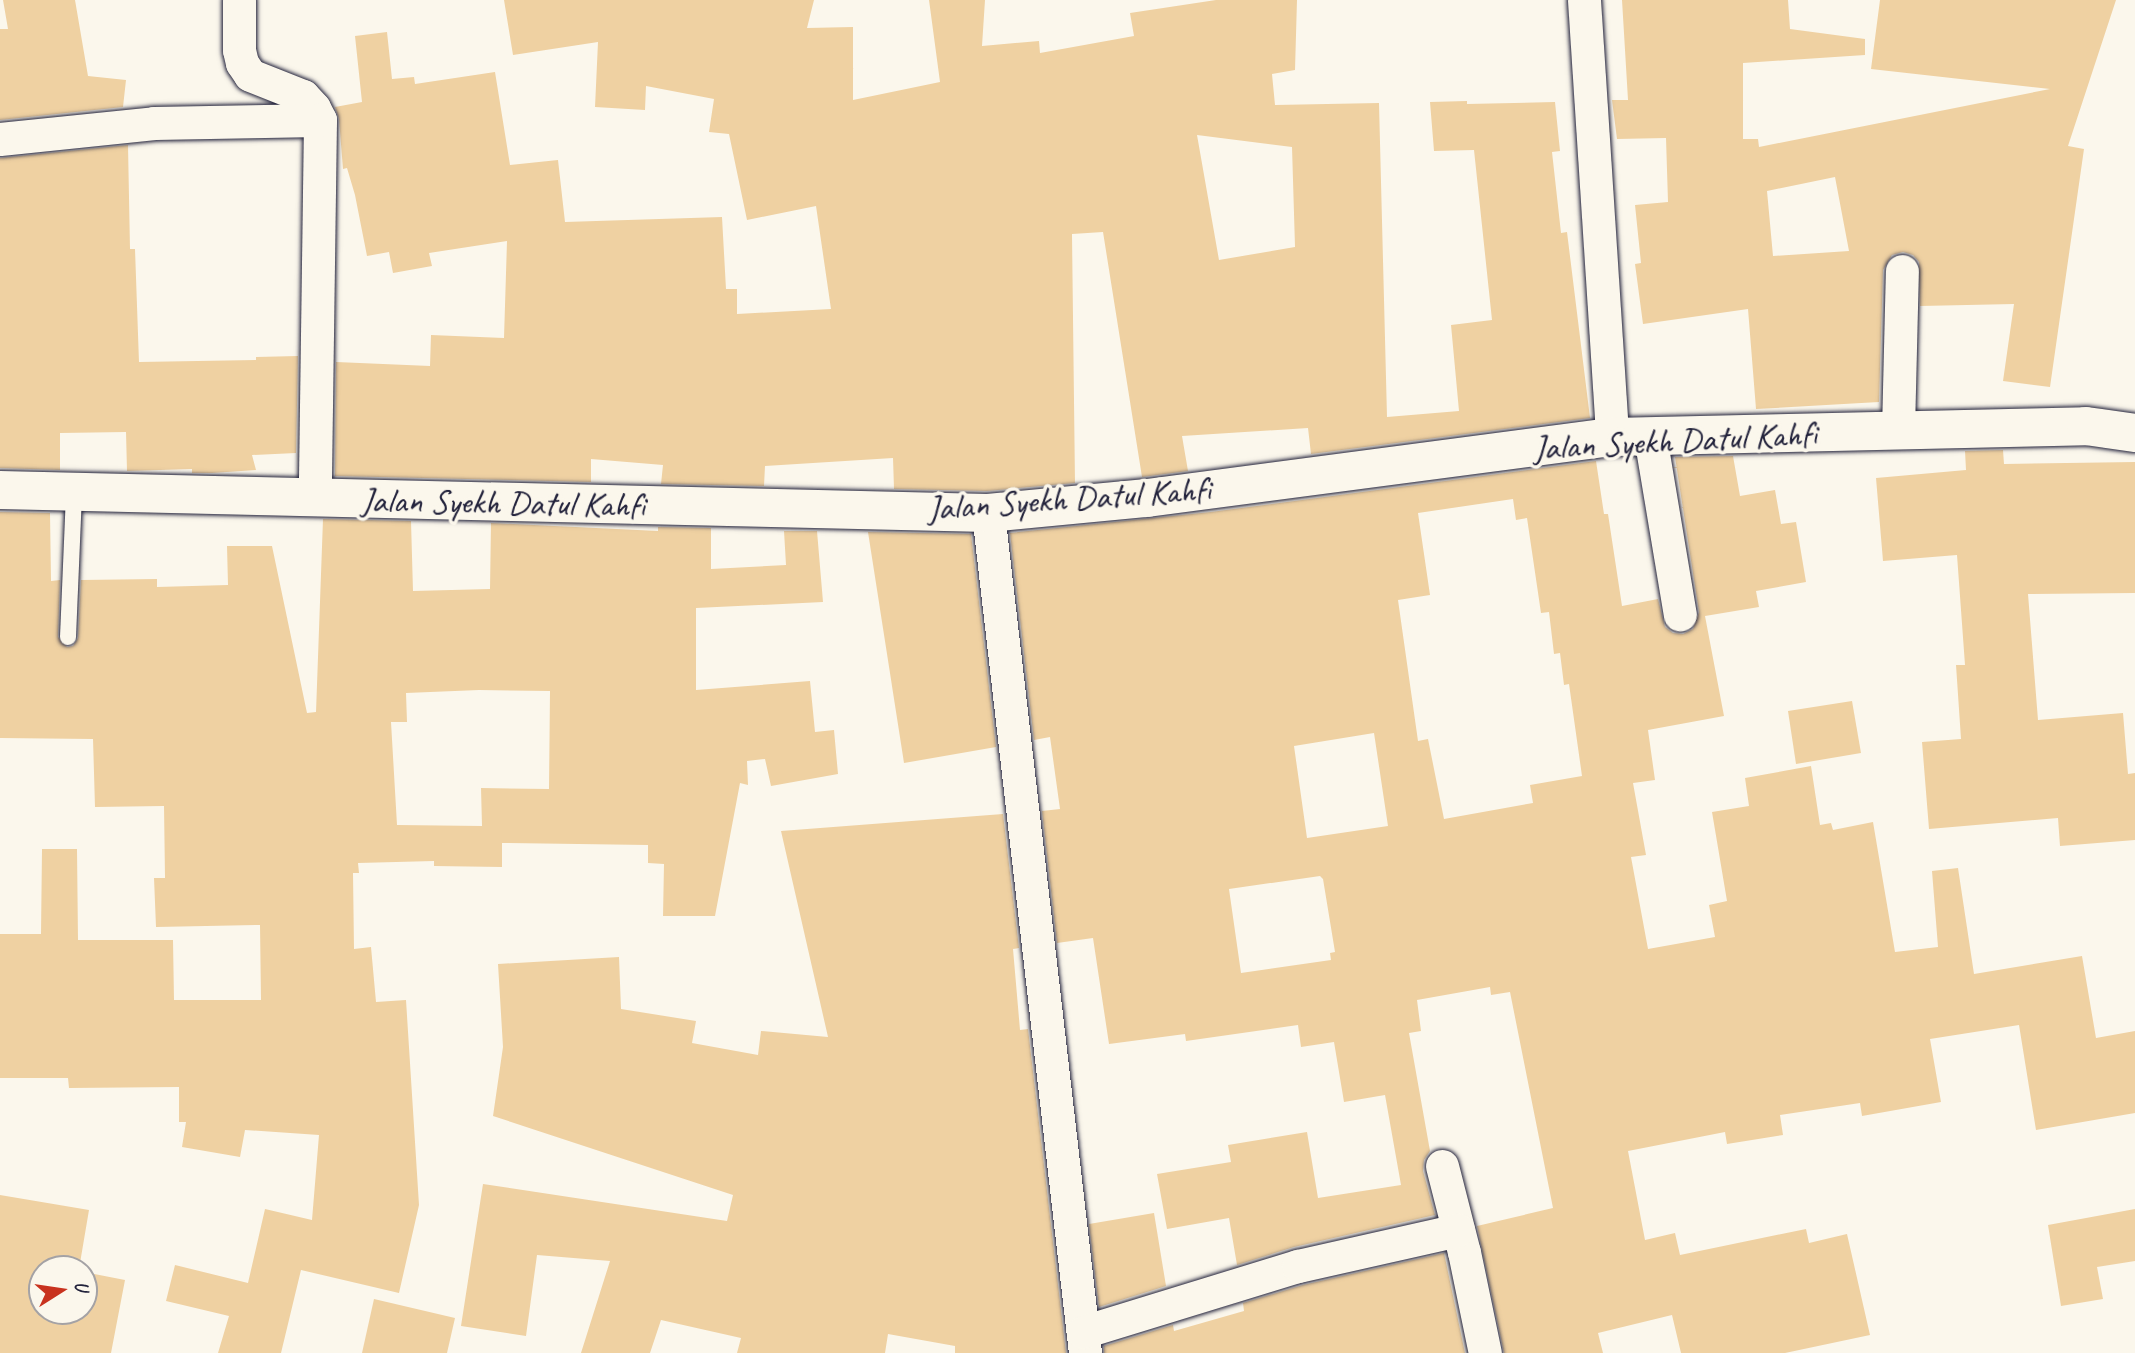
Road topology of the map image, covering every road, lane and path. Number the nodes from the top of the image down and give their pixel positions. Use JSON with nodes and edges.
{"nodes":[{"id":1,"x":239,"y":0,"type":"edge"},
{"id":2,"x":1584,"y":0,"type":"edge"},
{"id":3,"x":320,"y":120,"type":"junction"},
{"id":4,"x":0,"y":139,"type":"edge"},
{"id":5,"x":1902,"y":271,"type":"dead end"},
{"id":6,"x":1898,"y":430,"type":"junction"},
{"id":7,"x":2135,"y":433,"type":"edge"},
{"id":8,"x":1650,"y":436,"type":"junction"},
{"id":9,"x":1612,"y":437,"type":"junction"},
{"id":10,"x":0,"y":490,"type":"edge"},
{"id":11,"x":74,"y":492,"type":"junction"},
{"id":12,"x":315,"y":499,"type":"junction"},
{"id":13,"x":988,"y":513,"type":"junction"},
{"id":14,"x":1680,"y":615,"type":"dead end"},
{"id":15,"x":68,"y":637,"type":"dead end"},
{"id":16,"x":1442,"y":1166,"type":"dead end"},
{"id":17,"x":1458,"y":1230,"type":"junction"},
{"id":18,"x":1084,"y":1343,"type":"edge"},
{"id":19,"x":1485,"y":1353,"type":"edge"}],
"edges":[{"from":1,"to":3,"type":"street"},
{"from":2,"to":9,"type":"street"},
{"from":3,"to":4,"type":"street"},
{"from":3,"to":12,"type":"street"},
{"from":5,"to":6,"type":"street"},
{"from":6,"to":7,"type":"street","name":"Jalan Syekh Datul Kahfi"},
{"from":6,"to":8,"type":"street","name":"Jalan Syekh Datul Kahfi"},
{"from":8,"to":9,"type":"street","name":"Jalan Syekh Datul Kahfi"},
{"from":8,"to":14,"type":"street"},
{"from":9,"to":13,"type":"street","name":"Jalan Syekh Datul Kahfi"},
{"from":10,"to":11,"type":"street","name":"Jalan Syekh Datul Kahfi"},
{"from":11,"to":12,"type":"street","name":"Jalan Syekh Datul Kahfi"},
{"from":11,"to":15,"type":"lane"},
{"from":12,"to":13,"type":"street","name":"Jalan Syekh Datul Kahfi"},
{"from":13,"to":18,"type":"street"},
{"from":16,"to":17,"type":"street"},
{"from":17,"to":18,"type":"street"},
{"from":17,"to":19,"type":"street"}]}
